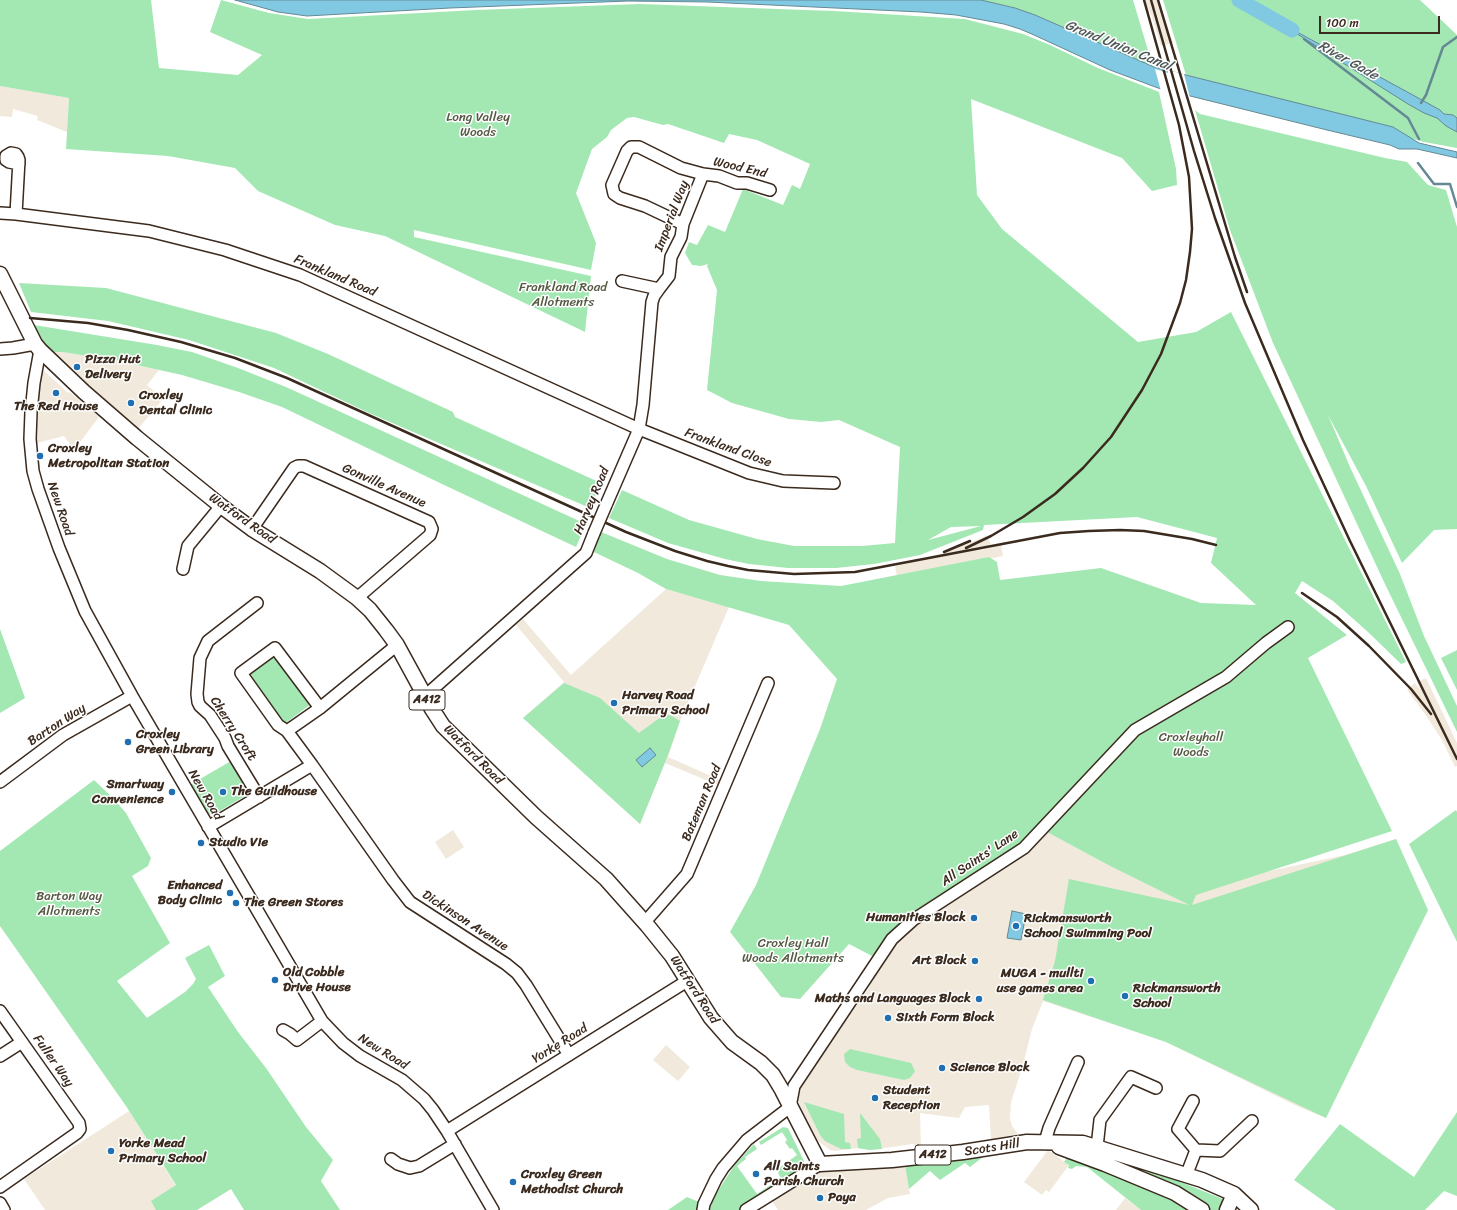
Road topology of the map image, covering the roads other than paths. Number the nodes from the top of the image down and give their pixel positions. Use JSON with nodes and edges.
{"nodes":[{"id":1,"x":19,"y":164,"type":"dead end"},
{"id":2,"x":704,"y":174,"type":"junction"},
{"id":3,"x":770,"y":190,"type":"dead end"},
{"id":4,"x":0,"y":213,"type":"edge"},
{"id":5,"x":16,"y":214,"type":"junction"},
{"id":6,"x":683,"y":224,"type":"junction"},
{"id":7,"x":0,"y":274,"type":"edge"},
{"id":8,"x":622,"y":281,"type":"dead end"},
{"id":9,"x":659,"y":289,"type":"junction"},
{"id":10,"x":38,"y":347,"type":"junction"},
{"id":11,"x":0,"y":349,"type":"edge"},
{"id":12,"x":639,"y":429,"type":"junction"},
{"id":13,"x":834,"y":483,"type":"dead end"},
{"id":14,"x":221,"y":506,"type":"junction"},
{"id":15,"x":252,"y":529,"type":"junction"},
{"id":16,"x":182,"y":569,"type":"dead end"},
{"id":17,"x":357,"y":598,"type":"junction"},
{"id":18,"x":258,"y":603,"type":"dead end"},
{"id":19,"x":1288,"y":627,"type":"dead end"},
{"id":20,"x":397,"y":645,"type":"junction"},
{"id":21,"x":768,"y":683,"type":"dead end"},
{"id":22,"x":132,"y":696,"type":"junction"},
{"id":23,"x":426,"y":696,"type":"junction"},
{"id":24,"x":320,"y":708,"type":"junction"},
{"id":25,"x":287,"y":731,"type":"junction"},
{"id":26,"x":312,"y":765,"type":"junction"},
{"id":27,"x":0,"y":782,"type":"edge"},
{"id":28,"x":259,"y":797,"type":"junction"},
{"id":29,"x":208,"y":827,"type":"junction"},
{"id":30,"x":645,"y":922,"type":"junction"},
{"id":31,"x":687,"y":981,"type":"junction"},
{"id":32,"x":0,"y":1011,"type":"edge"},
{"id":33,"x":322,"y":1021,"type":"junction"},
{"id":34,"x":283,"y":1030,"type":"dead end"},
{"id":35,"x":22,"y":1042,"type":"junction"},
{"id":36,"x":569,"y":1055,"type":"junction"},
{"id":37,"x":0,"y":1056,"type":"edge"},
{"id":38,"x":1078,"y":1062,"type":"dead end"},
{"id":39,"x":1156,"y":1088,"type":"dead end"},
{"id":40,"x":1193,"y":1101,"type":"dead end"},
{"id":41,"x":790,"y":1107,"type":"junction"},
{"id":42,"x":1252,"y":1121,"type":"dead end"},
{"id":43,"x":447,"y":1131,"type":"junction"},
{"id":44,"x":1045,"y":1142,"type":"junction"},
{"id":45,"x":455,"y":1144,"type":"junction"},
{"id":46,"x":1196,"y":1150,"type":"junction"},
{"id":47,"x":1095,"y":1153,"type":"junction"},
{"id":48,"x":391,"y":1159,"type":"dead end"},
{"id":49,"x":820,"y":1164,"type":"junction"},
{"id":50,"x":1186,"y":1176,"type":"junction"},
{"id":51,"x":0,"y":1186,"type":"edge"},
{"id":52,"x":1234,"y":1194,"type":"junction"},
{"id":53,"x":0,"y":1203,"type":"edge"},
{"id":54,"x":4,"y":1210,"type":"edge"},
{"id":55,"x":493,"y":1210,"type":"edge"},
{"id":56,"x":703,"y":1210,"type":"edge"},
{"id":57,"x":746,"y":1210,"type":"edge"},
{"id":58,"x":1202,"y":1210,"type":"edge"},
{"id":59,"x":1227,"y":1210,"type":"edge"},
{"id":60,"x":1251,"y":1210,"type":"edge"}],
"edges":[{"from":1,"to":5,"type":"street"},
{"from":2,"to":3,"type":"street","name":"Wood End"},
{"from":2,"to":6,"type":"street","name":"Imperial Way"},
{"from":2,"to":6,"type":"street","name":"Wood End"},
{"from":4,"to":5,"type":"street","name":"Frankland Road"},
{"from":5,"to":12,"type":"street","name":"Frankland Road"},
{"from":6,"to":9,"type":"street","name":"Imperial Way"},
{"from":7,"to":10,"type":"main road","name":"Watford Road","number":"A412"},
{"from":8,"to":9,"type":"street"},
{"from":9,"to":12,"type":"street","name":"Harvey Road"},
{"from":10,"to":11,"type":"street"},
{"from":10,"to":14,"type":"main road","name":"Watford Road","number":"A412"},
{"from":10,"to":22,"type":"street","name":"New Road"},
{"from":12,"to":13,"type":"street","name":"Frankland Close"},
{"from":12,"to":23,"type":"street","name":"Harvey Road","bridge":true},
{"from":14,"to":15,"type":"main road","name":"Watford Road","number":"A412"},
{"from":14,"to":16,"type":"street"},
{"from":15,"to":17,"type":"main road","name":"Watford Road","number":"A412"},
{"from":15,"to":17,"type":"street","name":"Gonville Avenue"},
{"from":17,"to":20,"type":"main road","name":"Watford Road","number":"A412"},
{"from":18,"to":28,"type":"street","name":"Cherry Croft"},
{"from":19,"to":41,"type":"street","name":"All Saints' Lane"},
{"from":20,"to":23,"type":"main road","name":"Watford Road","number":"A412"},
{"from":20,"to":24,"type":"street"},
{"from":21,"to":30,"type":"street","name":"Bateman Road"},
{"from":22,"to":27,"type":"street","name":"Barton Way"},
{"from":22,"to":29,"type":"street","name":"New Road"},
{"from":23,"to":30,"type":"main road","name":"Watford Road","number":"A412"},
{"from":24,"to":25,"type":"street"},
{"from":24,"to":25,"type":"street","name":"Dickinson Avenue"},
{"from":25,"to":26,"type":"street","name":"Dickinson Avenue"},
{"from":26,"to":28,"type":"street"},
{"from":26,"to":36,"type":"street","name":"Dickinson Avenue"},
{"from":28,"to":29,"type":"street"},
{"from":29,"to":33,"type":"street","name":"New Road"},
{"from":30,"to":31,"type":"main road","name":"Watford Road","number":"A412"},
{"from":31,"to":36,"type":"street","name":"Yorke Road"},
{"from":31,"to":41,"type":"main road","name":"Watford Road","number":"A412"},
{"from":32,"to":35,"type":"street","name":"Fuller Way"},
{"from":33,"to":34,"type":"street"},
{"from":33,"to":43,"type":"street","name":"New Road"},
{"from":35,"to":37,"type":"street"},
{"from":35,"to":51,"type":"street","name":"Fuller Way"},
{"from":36,"to":43,"type":"street","name":"Yorke Road"},
{"from":38,"to":44,"type":"street"},
{"from":39,"to":47,"type":"street"},
{"from":40,"to":46,"type":"street"},
{"from":41,"to":49,"type":"main road","name":"Watford Road","number":"A412"},
{"from":41,"to":56,"type":"street"},
{"from":42,"to":46,"type":"street"},
{"from":43,"to":45,"type":"street","name":"New Road"},
{"from":44,"to":47,"type":"main road","name":"Scots Hill","number":"A412"},
{"from":44,"to":49,"type":"main road","name":"Scots Hill","number":"A412"},
{"from":45,"to":48,"type":"street"},
{"from":45,"to":55,"type":"street","name":"New Road"},
{"from":46,"to":50,"type":"street"},
{"from":47,"to":50,"type":"main road","name":"Scots Hill","number":"A412"},
{"from":47,"to":58,"type":"main road","name":"Scots Hill","number":"A412"},
{"from":49,"to":57,"type":"street"},
{"from":50,"to":52,"type":"main road","name":"Scots Hill","number":"A412"},
{"from":52,"to":59,"type":"main road"},
{"from":52,"to":60,"type":"main road","name":"Scots Hill","number":"A412"},
{"from":53,"to":54,"type":"street"}]}
